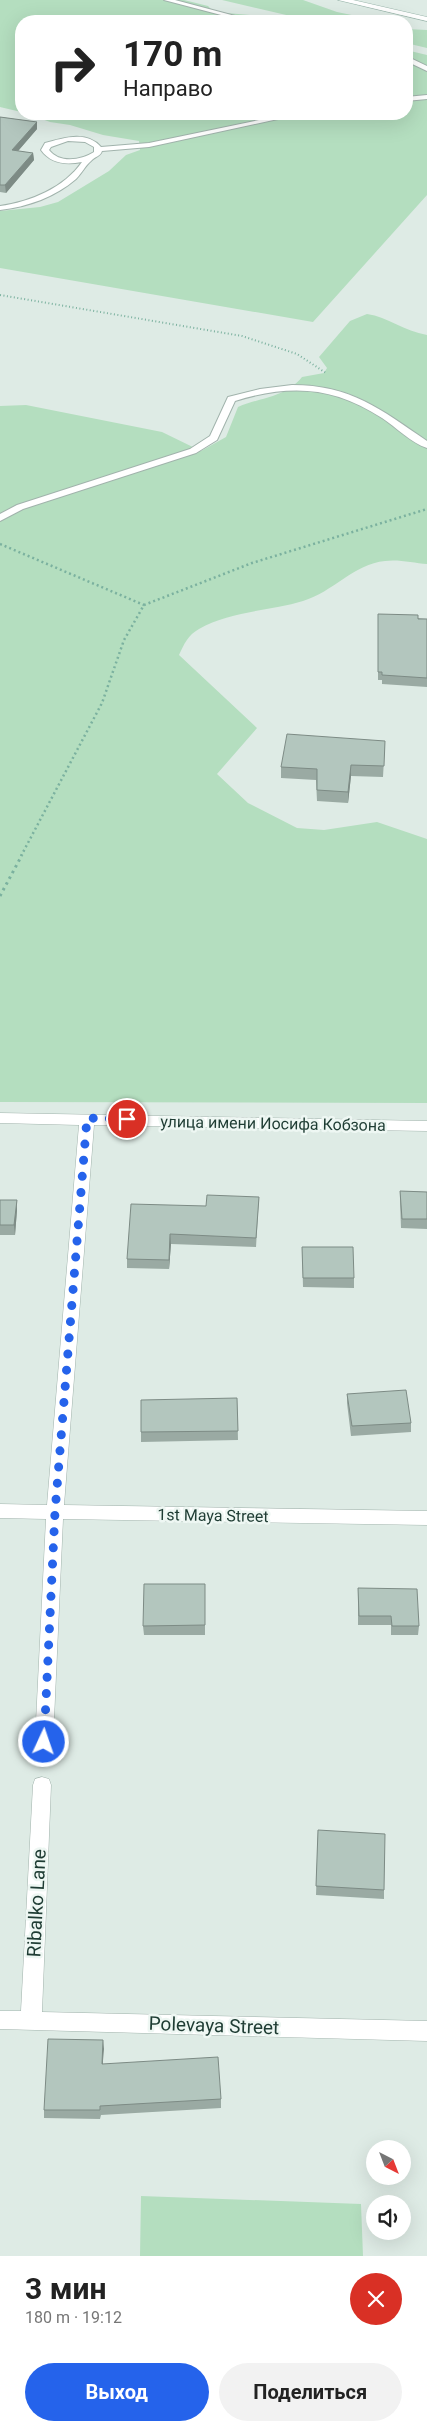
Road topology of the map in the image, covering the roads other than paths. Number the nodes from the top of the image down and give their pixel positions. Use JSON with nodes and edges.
{"nodes":[{"id":1,"x":167,"y":0,"type":"edge"},
{"id":2,"x":342,"y":0,"type":"edge"},
{"id":3,"x":227,"y":15,"type":"edge"},
{"id":4,"x":409,"y":15,"type":"edge"},
{"id":5,"x":413,"y":16,"type":"edge"},
{"id":6,"x":427,"y":19,"type":"edge"},
{"id":7,"x":413,"y":62,"type":"edge"},
{"id":8,"x":427,"y":69,"type":"edge"},
{"id":9,"x":427,"y":97,"type":"edge"},
{"id":10,"x":413,"y":98,"type":"edge"},
{"id":11,"x":268,"y":120,"type":"edge"},
{"id":12,"x":99,"y":149,"type":"junction"},
{"id":13,"x":88,"y":159,"type":"junction"},
{"id":14,"x":0,"y":208,"type":"edge"},
{"id":15,"x":427,"y":445,"type":"edge"},
{"id":16,"x":0,"y":518,"type":"edge"},
{"id":17,"x":0,"y":1118,"type":"edge"},
{"id":18,"x":87,"y":1118,"type":"junction"},
{"id":19,"x":427,"y":1126,"type":"edge"},
{"id":20,"x":0,"y":1511,"type":"edge"},
{"id":21,"x":55,"y":1512,"type":"junction"},
{"id":22,"x":427,"y":1518,"type":"edge"},
{"id":23,"x":44,"y":1742,"type":"dead end"},
{"id":24,"x":42,"y":1785,"type":"dead end"},
{"id":25,"x":0,"y":2020,"type":"edge"},
{"id":26,"x":31,"y":2020,"type":"junction"},
{"id":27,"x":427,"y":2031,"type":"edge"}],
"edges":[{"from":1,"to":3,"type":"lane"},
{"from":2,"to":4,"type":"street"},
{"from":5,"to":6,"type":"street"},
{"from":7,"to":8,"type":"lane"},
{"from":9,"to":10,"type":"lane"},
{"from":11,"to":12,"type":"lane"},
{"from":12,"to":13,"type":"lane"},
{"from":12,"to":13,"type":"lane"},
{"from":13,"to":14,"type":"lane"},
{"from":15,"to":16,"type":"lane"},
{"from":17,"to":18,"type":"street","name":"улица имени Иосифа Кобзона"},
{"from":18,"to":19,"type":"street","name":"улица имени Иосифа Кобзона"},
{"from":18,"to":21,"type":"street"},
{"from":20,"to":21,"type":"street","name":"1st Maya Street"},
{"from":21,"to":22,"type":"street","name":"1st Maya Street"},
{"from":21,"to":23,"type":"street"},
{"from":24,"to":26,"type":"street","name":"Ribalko Lane"},
{"from":25,"to":26,"type":"street","name":"Polevaya Street"},
{"from":26,"to":27,"type":"street","name":"Polevaya Street"}]}
